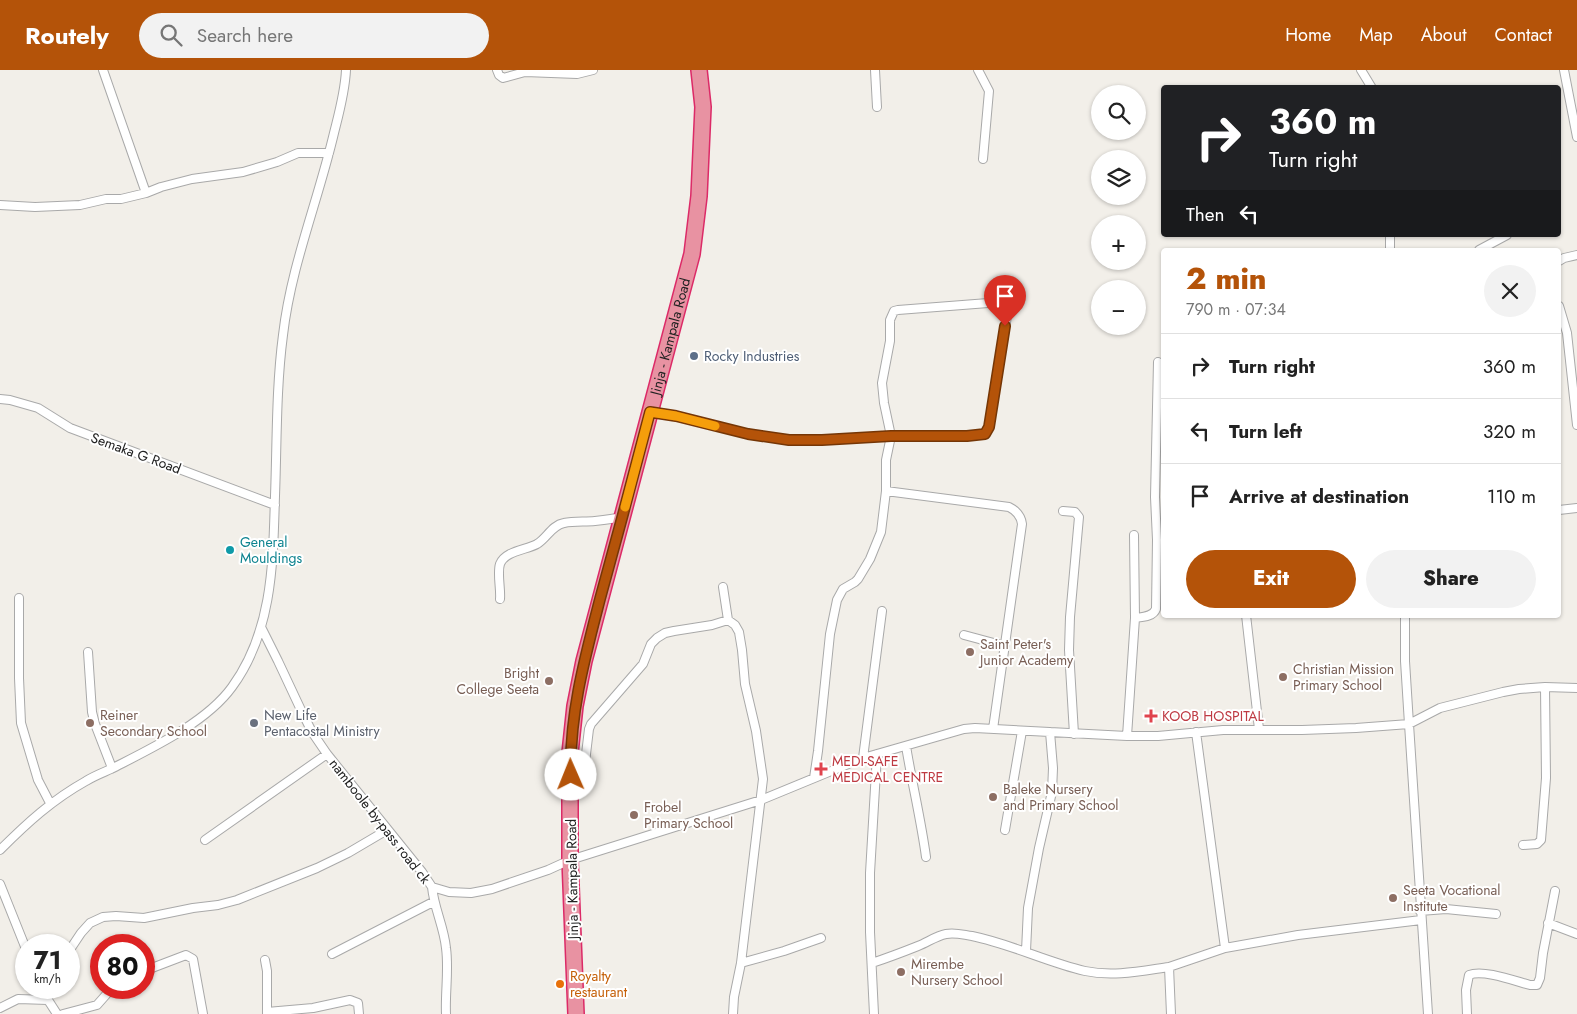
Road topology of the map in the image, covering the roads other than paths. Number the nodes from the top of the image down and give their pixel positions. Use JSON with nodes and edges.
{"nodes":[{"id":1,"x":103,"y":70,"type":"edge"},
{"id":2,"x":346,"y":70,"type":"edge"},
{"id":3,"x":497,"y":70,"type":"edge"},
{"id":4,"x":593,"y":70,"type":"edge"},
{"id":5,"x":699,"y":70,"type":"edge"},
{"id":6,"x":875,"y":70,"type":"edge"},
{"id":7,"x":978,"y":70,"type":"edge"},
{"id":8,"x":1361,"y":70,"type":"edge"},
{"id":9,"x":1564,"y":70,"type":"edge"},
{"id":10,"x":1370,"y":85,"type":"edge"},
{"id":11,"x":877,"y":107,"type":"dead end"},
{"id":12,"x":1577,"y":138,"type":"edge"},
{"id":13,"x":329,"y":153,"type":"junction"},
{"id":14,"x":984,"y":159,"type":"dead end"},
{"id":15,"x":146,"y":193,"type":"junction"},
{"id":16,"x":0,"y":205,"type":"edge"},
{"id":17,"x":1503,"y":237,"type":"edge"},
{"id":18,"x":1483,"y":248,"type":"edge"},
{"id":19,"x":1577,"y":255,"type":"edge"},
{"id":20,"x":1561,"y":260,"type":"edge"},
{"id":21,"x":1561,"y":313,"type":"edge"},
{"id":22,"x":1158,"y":362,"type":"dead end"},
{"id":23,"x":0,"y":399,"type":"edge"},
{"id":24,"x":650,"y":412,"type":"junction"},
{"id":25,"x":1577,"y":425,"type":"edge"},
{"id":26,"x":891,"y":436,"type":"junction"},
{"id":27,"x":886,"y":491,"type":"junction"},
{"id":28,"x":275,"y":505,"type":"junction"},
{"id":29,"x":1577,"y":508,"type":"edge"},
{"id":30,"x":1561,"y":510,"type":"edge"},
{"id":31,"x":1063,"y":511,"type":"dead end"},
{"id":32,"x":622,"y":517,"type":"junction"},
{"id":33,"x":1134,"y":535,"type":"dead end"},
{"id":34,"x":723,"y":587,"type":"dead end"},
{"id":35,"x":19,"y":598,"type":"dead end"},
{"id":36,"x":500,"y":599,"type":"dead end"},
{"id":37,"x":882,"y":611,"type":"dead end"},
{"id":38,"x":1135,"y":618,"type":"junction"},
{"id":39,"x":1246,"y":618,"type":"edge"},
{"id":40,"x":1405,"y":618,"type":"edge"},
{"id":41,"x":728,"y":620,"type":"junction"},
{"id":42,"x":261,"y":627,"type":"junction"},
{"id":43,"x":964,"y":635,"type":"dead end"},
{"id":44,"x":1005,"y":646,"type":"junction"},
{"id":45,"x":88,"y":652,"type":"dead end"},
{"id":46,"x":1545,"y":687,"type":"junction"},
{"id":47,"x":1577,"y":688,"type":"edge"},
{"id":48,"x":1408,"y":724,"type":"junction"},
{"id":49,"x":993,"y":729,"type":"junction"},
{"id":50,"x":1259,"y":729,"type":"junction"},
{"id":51,"x":1022,"y":731,"type":"junction"},
{"id":52,"x":1050,"y":732,"type":"junction"},
{"id":53,"x":1196,"y":732,"type":"junction"},
{"id":54,"x":1074,"y":734,"type":"junction"},
{"id":55,"x":1126,"y":736,"type":"junction"},
{"id":56,"x":906,"y":746,"type":"junction"},
{"id":57,"x":327,"y":754,"type":"junction"},
{"id":58,"x":877,"y":754,"type":"junction"},
{"id":59,"x":863,"y":758,"type":"junction"},
{"id":60,"x":112,"y":768,"type":"junction"},
{"id":61,"x":571,"y":775,"type":"junction"},
{"id":62,"x":814,"y":778,"type":"junction"},
{"id":63,"x":761,"y":800,"type":"junction"},
{"id":64,"x":50,"y":803,"type":"junction"},
{"id":65,"x":387,"y":830,"type":"junction"},
{"id":66,"x":1005,"y":830,"type":"dead end"},
{"id":67,"x":205,"y":840,"type":"dead end"},
{"id":68,"x":1524,"y":845,"type":"dead end"},
{"id":69,"x":0,"y":850,"type":"edge"},
{"id":70,"x":926,"y":858,"type":"dead end"},
{"id":71,"x":570,"y":860,"type":"junction"},
{"id":72,"x":0,"y":884,"type":"edge"},
{"id":73,"x":432,"y":887,"type":"junction"},
{"id":74,"x":1555,"y":890,"type":"dead end"},
{"id":75,"x":433,"y":902,"type":"junction"},
{"id":76,"x":1420,"y":910,"type":"junction"},
{"id":77,"x":1496,"y":914,"type":"dead end"},
{"id":78,"x":1421,"y":920,"type":"junction"},
{"id":79,"x":1548,"y":923,"type":"junction"},
{"id":80,"x":20,"y":934,"type":"edge"},
{"id":81,"x":80,"y":934,"type":"edge"},
{"id":82,"x":1577,"y":934,"type":"edge"},
{"id":83,"x":821,"y":938,"type":"dead end"},
{"id":84,"x":1225,"y":948,"type":"junction"},
{"id":85,"x":1026,"y":951,"type":"junction"},
{"id":86,"x":332,"y":954,"type":"dead end"},
{"id":87,"x":265,"y":960,"type":"dead end"},
{"id":88,"x":742,"y":963,"type":"junction"},
{"id":89,"x":872,"y":963,"type":"junction"},
{"id":90,"x":155,"y":967,"type":"edge"},
{"id":91,"x":1169,"y":968,"type":"junction"},
{"id":92,"x":102,"y":999,"type":"edge"},
{"id":93,"x":48,"y":1000,"type":"joint"},
{"id":94,"x":0,"y":1008,"type":"edge"},
{"id":95,"x":267,"y":1013,"type":"edge"},
{"id":96,"x":57,"y":1014,"type":"edge"},
{"id":97,"x":63,"y":1014,"type":"edge"},
{"id":98,"x":203,"y":1014,"type":"edge"},
{"id":99,"x":359,"y":1014,"type":"edge"},
{"id":100,"x":446,"y":1014,"type":"edge"},
{"id":101,"x":576,"y":1014,"type":"edge"},
{"id":102,"x":733,"y":1014,"type":"edge"},
{"id":103,"x":874,"y":1014,"type":"edge"},
{"id":104,"x":1172,"y":1014,"type":"edge"},
{"id":105,"x":1428,"y":1014,"type":"edge"},
{"id":106,"x":1467,"y":1014,"type":"edge"}],
"edges":[{"from":1,"to":15,"type":"street"},
{"from":2,"to":13,"type":"street"},
{"from":3,"to":4,"type":"street"},
{"from":5,"to":24,"type":"highway","name":"Jinja - Kampala Road"},
{"from":6,"to":11,"type":"street"},
{"from":7,"to":14,"type":"street"},
{"from":8,"to":10,"type":"street"},
{"from":9,"to":12,"type":"street"},
{"from":13,"to":15,"type":"street"},
{"from":13,"to":28,"type":"street"},
{"from":15,"to":16,"type":"street"},
{"from":17,"to":18,"type":"street"},
{"from":19,"to":20,"type":"street"},
{"from":21,"to":25,"type":"street"},
{"from":22,"to":38,"type":"street"},
{"from":23,"to":28,"type":"street","name":"Semaka G Road"},
{"from":24,"to":26,"type":"street"},
{"from":24,"to":32,"type":"highway","name":"Jinja - Kampala Road"},
{"from":26,"to":26,"type":"street"},
{"from":26,"to":27,"type":"street"},
{"from":27,"to":44,"type":"street"},
{"from":27,"to":62,"type":"street"},
{"from":28,"to":42,"type":"street"},
{"from":29,"to":30,"type":"street"},
{"from":31,"to":54,"type":"street"},
{"from":32,"to":36,"type":"street"},
{"from":32,"to":61,"type":"highway","name":"Jinja - Kampala Road"},
{"from":33,"to":38,"type":"street"},
{"from":34,"to":41,"type":"street"},
{"from":35,"to":64,"type":"street"},
{"from":37,"to":59,"type":"street"},
{"from":38,"to":55,"type":"street"},
{"from":39,"to":50,"type":"street"},
{"from":40,"to":48,"type":"street"},
{"from":41,"to":61,"type":"street"},
{"from":41,"to":63,"type":"street"},
{"from":42,"to":57,"type":"street","name":"namboole by-pass road ck"},
{"from":42,"to":60,"type":"street"},
{"from":43,"to":44,"type":"street"},
{"from":44,"to":49,"type":"street"},
{"from":45,"to":60,"type":"street"},
{"from":46,"to":47,"type":"street"},
{"from":46,"to":48,"type":"street"},
{"from":46,"to":68,"type":"street"},
{"from":48,"to":50,"type":"street","name":"namboole by-pass road ck"},
{"from":48,"to":76,"type":"street"},
{"from":49,"to":51,"type":"street","name":"namboole by-pass road ck"},
{"from":49,"to":56,"type":"street","name":"namboole by-pass road ck"},
{"from":50,"to":53,"type":"street","name":"namboole by-pass road ck"},
{"from":51,"to":52,"type":"street","name":"namboole by-pass road ck"},
{"from":51,"to":66,"type":"street"},
{"from":52,"to":54,"type":"street","name":"namboole by-pass road ck"},
{"from":52,"to":85,"type":"street"},
{"from":53,"to":55,"type":"street","name":"namboole by-pass road ck"},
{"from":53,"to":84,"type":"street"},
{"from":54,"to":55,"type":"street","name":"namboole by-pass road ck"},
{"from":56,"to":58,"type":"street","name":"namboole by-pass road ck"},
{"from":56,"to":70,"type":"street"},
{"from":57,"to":65,"type":"street","name":"namboole by-pass road ck"},
{"from":57,"to":67,"type":"street"},
{"from":58,"to":59,"type":"street","name":"namboole by-pass road ck"},
{"from":58,"to":89,"type":"street"},
{"from":59,"to":62,"type":"street","name":"namboole by-pass road ck"},
{"from":60,"to":64,"type":"street"},
{"from":61,"to":71,"type":"highway","name":"Jinja - Kampala Road"},
{"from":62,"to":63,"type":"street","name":"namboole by-pass road ck"},
{"from":63,"to":71,"type":"street","name":"namboole by-pass road ck"},
{"from":63,"to":88,"type":"street"},
{"from":64,"to":69,"type":"street"},
{"from":65,"to":73,"type":"street","name":"namboole by-pass road ck"},
{"from":65,"to":81,"type":"street"},
{"from":71,"to":73,"type":"street","name":"namboole by-pass road ck"},
{"from":71,"to":101,"type":"highway","name":"Jinja - Kampala Road"},
{"from":72,"to":80,"type":"street"},
{"from":73,"to":75,"type":"street"},
{"from":74,"to":79,"type":"street"},
{"from":75,"to":86,"type":"street"},
{"from":75,"to":100,"type":"street"},
{"from":76,"to":77,"type":"street"},
{"from":76,"to":78,"type":"street"},
{"from":78,"to":84,"type":"street"},
{"from":78,"to":105,"type":"street"},
{"from":79,"to":82,"type":"street"},
{"from":79,"to":106,"type":"street"},
{"from":83,"to":88,"type":"street"},
{"from":84,"to":91,"type":"street"},
{"from":85,"to":89,"type":"street"},
{"from":85,"to":91,"type":"street"},
{"from":87,"to":95,"type":"street"},
{"from":88,"to":102,"type":"street"},
{"from":89,"to":103,"type":"street"},
{"from":90,"to":98,"type":"street"},
{"from":91,"to":104,"type":"street"},
{"from":92,"to":97,"type":"street"},
{"from":93,"to":94,"type":"street"},
{"from":93,"to":96,"type":"street"},
{"from":95,"to":99,"type":"street"}]}
